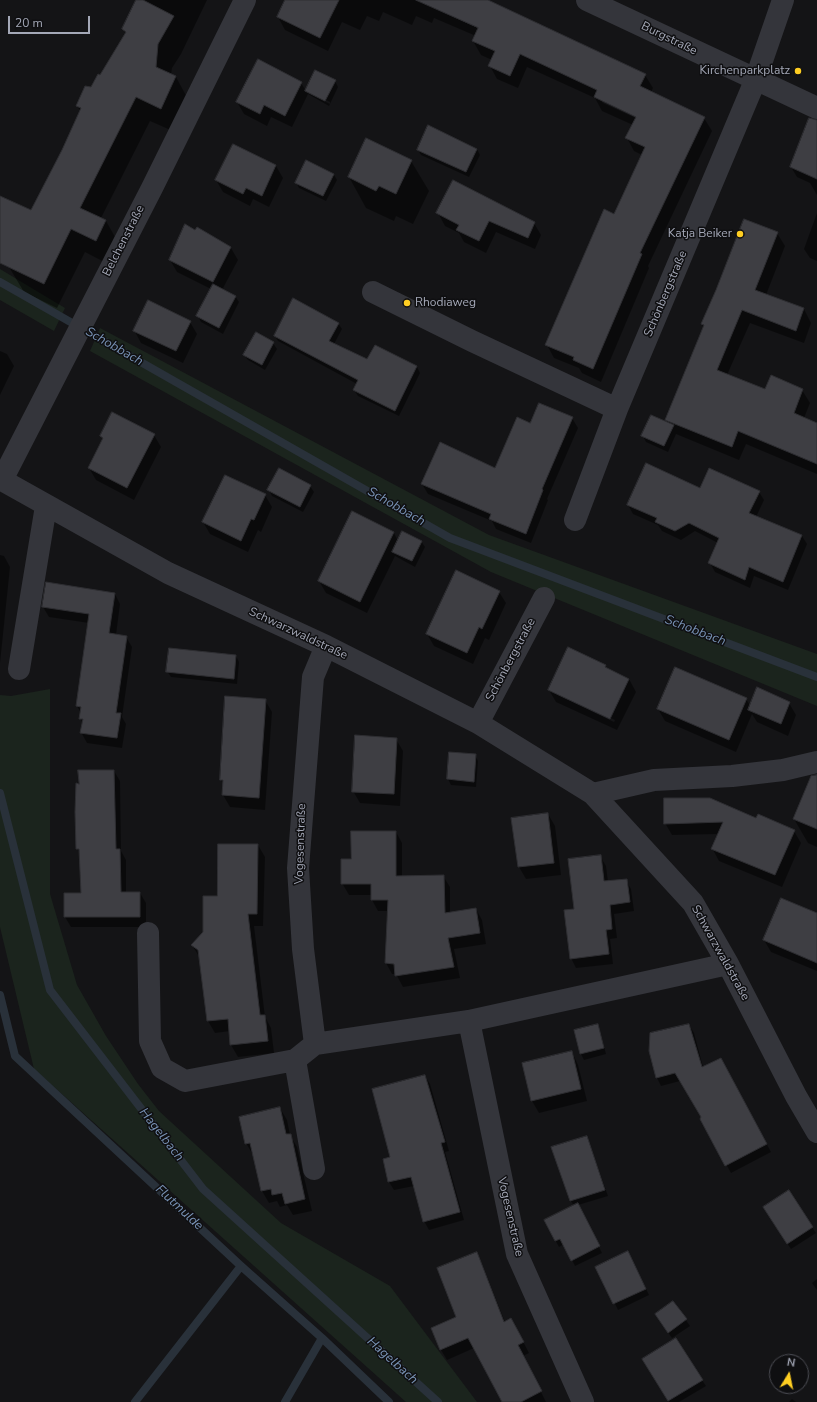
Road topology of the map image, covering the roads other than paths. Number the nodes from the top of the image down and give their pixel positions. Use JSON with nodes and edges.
{"nodes":[{"id":1,"x":245,"y":0,"type":"edge"},
{"id":2,"x":586,"y":0,"type":"edge"},
{"id":3,"x":783,"y":0,"type":"edge"},
{"id":4,"x":755,"y":81,"type":"junction"},
{"id":5,"x":817,"y":108,"type":"edge"},
{"id":6,"x":373,"y":292,"type":"dead end"},
{"id":7,"x":618,"y":409,"type":"junction"},
{"id":8,"x":1,"y":480,"type":"edge"},
{"id":9,"x":46,"y":506,"type":"junction"},
{"id":10,"x":575,"y":520,"type":"dead end"},
{"id":11,"x":544,"y":598,"type":"dead end"},
{"id":12,"x":326,"y":646,"type":"junction"},
{"id":13,"x":19,"y":669,"type":"dead end"},
{"id":14,"x":478,"y":722,"type":"junction"},
{"id":15,"x":817,"y":762,"type":"edge"},
{"id":16,"x":593,"y":794,"type":"junction"},
{"id":17,"x":148,"y":933,"type":"dead end"},
{"id":18,"x":728,"y":964,"type":"junction"},
{"id":19,"x":469,"y":1021,"type":"junction"},
{"id":20,"x":315,"y":1044,"type":"junction"},
{"id":21,"x":295,"y":1060,"type":"junction"},
{"id":22,"x":817,"y":1132,"type":"edge"},
{"id":23,"x":314,"y":1169,"type":"dead end"},
{"id":24,"x":583,"y":1402,"type":"edge"}],
"edges":[{"from":1,"to":8,"type":"street","name":"Belchenstraße"},
{"from":2,"to":4,"type":"street","name":"Burgstraße"},
{"from":3,"to":4,"type":"street","name":"Schönbergstraße"},
{"from":4,"to":5,"type":"street","name":"Burgstraße"},
{"from":4,"to":7,"type":"street","name":"Schönbergstraße"},
{"from":6,"to":7,"type":"street"},
{"from":7,"to":10,"type":"street","name":"Schönbergstraße"},
{"from":8,"to":9,"type":"street","name":"Schwarzwaldstraße"},
{"from":9,"to":12,"type":"street","name":"Schwarzwaldstraße"},
{"from":9,"to":13,"type":"street"},
{"from":11,"to":14,"type":"street","name":"Schönbergstraße"},
{"from":12,"to":14,"type":"street","name":"Schwarzwaldstraße"},
{"from":12,"to":20,"type":"street","name":"Vogesenstraße"},
{"from":14,"to":16,"type":"street","name":"Schwarzwaldstraße"},
{"from":15,"to":16,"type":"street"},
{"from":16,"to":18,"type":"street","name":"Schwarzwaldstraße"},
{"from":17,"to":21,"type":"street"},
{"from":18,"to":19,"type":"street"},
{"from":18,"to":22,"type":"street","name":"Schwarzwaldstraße"},
{"from":19,"to":20,"type":"street"},
{"from":19,"to":24,"type":"street","name":"Vogesenstraße"},
{"from":20,"to":21,"type":"street"},
{"from":21,"to":23,"type":"street"}]}
